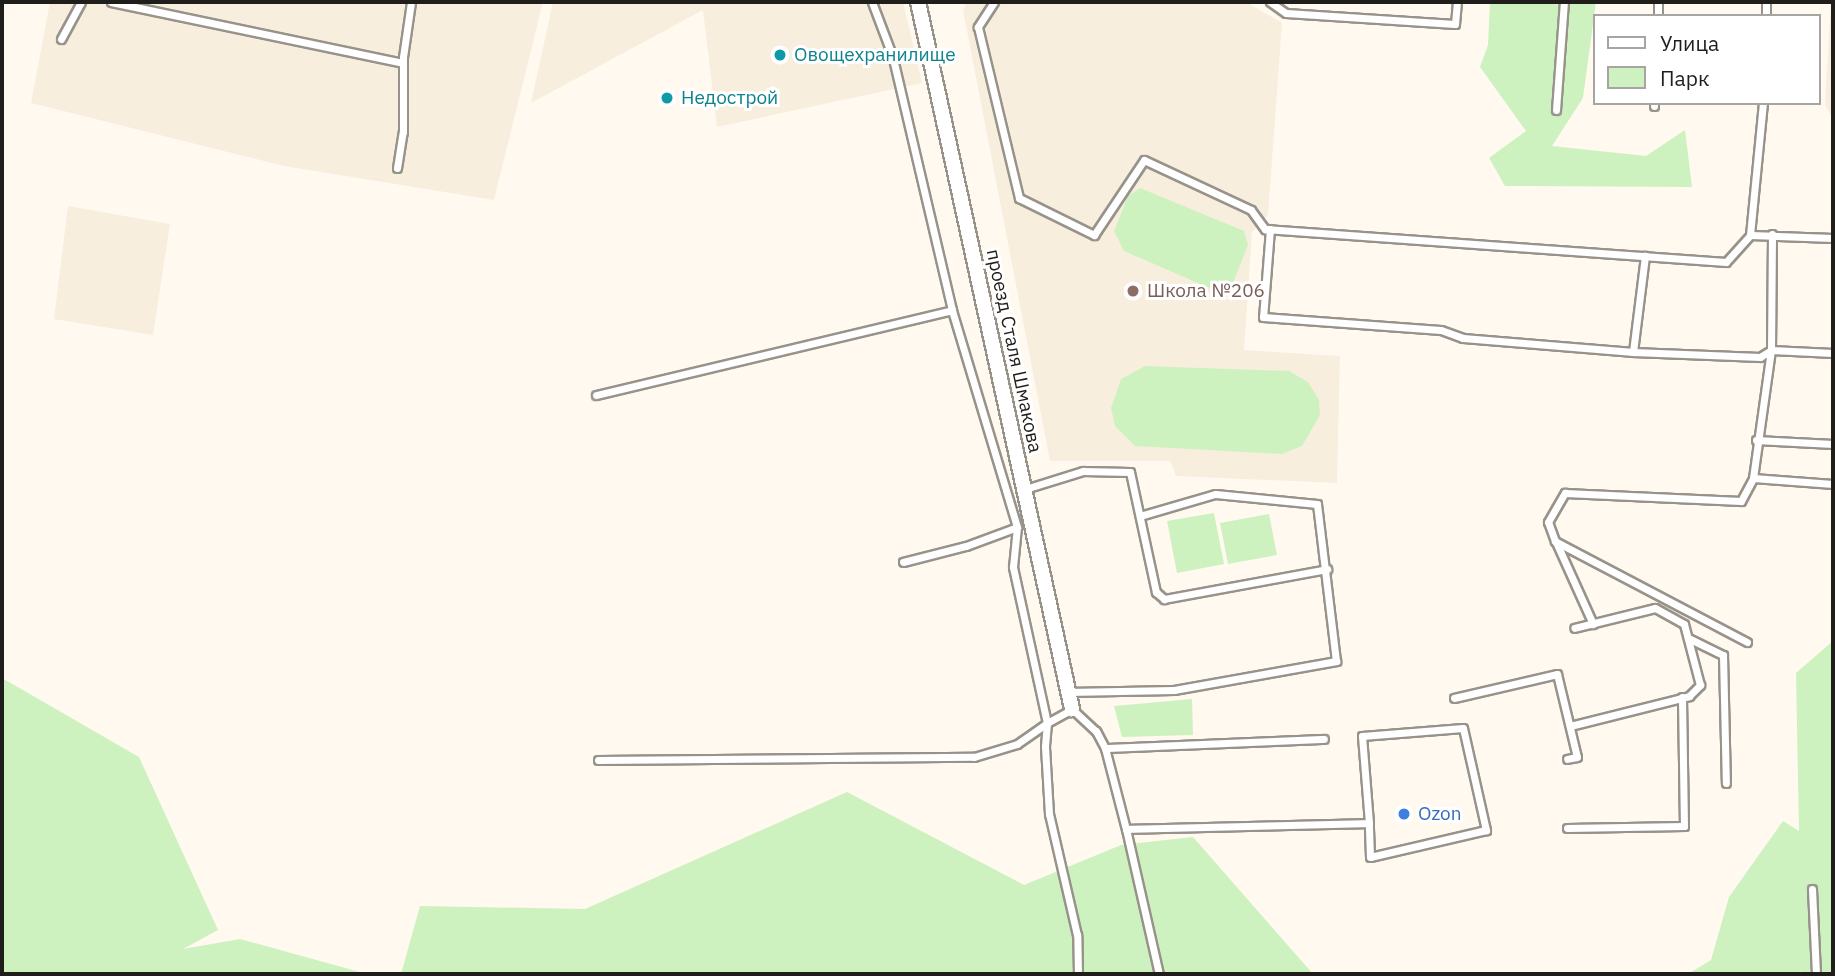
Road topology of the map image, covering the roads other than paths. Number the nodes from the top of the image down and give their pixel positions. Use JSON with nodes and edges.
{"nodes":[{"id":1,"x":81,"y":2,"type":"edge"},
{"id":2,"x":111,"y":2,"type":"edge"},
{"id":3,"x":411,"y":2,"type":"edge"},
{"id":4,"x":872,"y":2,"type":"edge"},
{"id":5,"x":918,"y":2,"type":"edge"},
{"id":6,"x":994,"y":2,"type":"edge"},
{"id":7,"x":1270,"y":2,"type":"edge"},
{"id":8,"x":1457,"y":2,"type":"edge"},
{"id":9,"x":1564,"y":2,"type":"edge"},
{"id":10,"x":61,"y":39,"type":"dead end"},
{"id":11,"x":403,"y":63,"type":"junction"},
{"id":12,"x":1763,"y":105,"type":"edge"},
{"id":13,"x":1556,"y":110,"type":"dead end"},
{"id":14,"x":397,"y":168,"type":"dead end"},
{"id":15,"x":1270,"y":229,"type":"junction"},
{"id":16,"x":1750,"y":234,"type":"junction"},
{"id":17,"x":1772,"y":234,"type":"junction"},
{"id":18,"x":1833,"y":238,"type":"edge"},
{"id":19,"x":1645,"y":256,"type":"junction"},
{"id":20,"x":952,"y":310,"type":"junction"},
{"id":21,"x":1771,"y":349,"type":"junction"},
{"id":22,"x":1633,"y":352,"type":"junction"},
{"id":23,"x":1833,"y":353,"type":"edge"},
{"id":24,"x":596,"y":395,"type":"dead end"},
{"id":25,"x":1756,"y":440,"type":"junction"},
{"id":26,"x":1833,"y":444,"type":"edge"},
{"id":27,"x":1753,"y":478,"type":"junction"},
{"id":28,"x":1833,"y":484,"type":"edge"},
{"id":29,"x":1024,"y":489,"type":"junction"},
{"id":30,"x":1140,"y":516,"type":"junction"},
{"id":31,"x":1017,"y":527,"type":"junction"},
{"id":32,"x":1555,"y":541,"type":"junction"},
{"id":33,"x":903,"y":562,"type":"dead end"},
{"id":34,"x":1327,"y":569,"type":"junction"},
{"id":35,"x":1593,"y":624,"type":"junction"},
{"id":36,"x":1574,"y":628,"type":"dead end"},
{"id":37,"x":1688,"y":638,"type":"junction"},
{"id":38,"x":1747,"y":642,"type":"dead end"},
{"id":39,"x":1067,"y":692,"type":"junction"},
{"id":40,"x":1682,"y":697,"type":"junction"},
{"id":41,"x":1454,"y":698,"type":"dead end"},
{"id":42,"x":1072,"y":709,"type":"junction"},
{"id":43,"x":1047,"y":723,"type":"junction"},
{"id":44,"x":1570,"y":726,"type":"junction"},
{"id":45,"x":1324,"y":739,"type":"dead end"},
{"id":46,"x":1105,"y":748,"type":"junction"},
{"id":47,"x":1567,"y":759,"type":"dead end"},
{"id":48,"x":598,"y":760,"type":"dead end"},
{"id":49,"x":1726,"y":783,"type":"dead end"},
{"id":50,"x":1369,"y":822,"type":"junction"},
{"id":51,"x":1567,"y":828,"type":"dead end"},
{"id":52,"x":1126,"y":829,"type":"junction"},
{"id":53,"x":1812,"y":889,"type":"dead end"},
{"id":54,"x":1078,"y":974,"type":"edge"},
{"id":55,"x":1159,"y":974,"type":"edge"},
{"id":56,"x":1816,"y":974,"type":"edge"}],
"edges":[{"from":1,"to":10,"type":"lane"},
{"from":2,"to":11,"type":"lane"},
{"from":3,"to":11,"type":"lane"},
{"from":4,"to":20,"type":"lane"},
{"from":5,"to":29,"type":"street","name":"проезд Сталя Шмакова"},
{"from":6,"to":15,"type":"lane"},
{"from":7,"to":8,"type":"lane"},
{"from":9,"to":13,"type":"lane"},
{"from":11,"to":14,"type":"lane"},
{"from":12,"to":16,"type":"lane"},
{"from":15,"to":19,"type":"lane"},
{"from":15,"to":22,"type":"lane"},
{"from":16,"to":17,"type":"lane"},
{"from":16,"to":19,"type":"lane"},
{"from":17,"to":18,"type":"lane"},
{"from":17,"to":21,"type":"lane"},
{"from":19,"to":22,"type":"lane"},
{"from":20,"to":24,"type":"lane"},
{"from":20,"to":31,"type":"lane"},
{"from":21,"to":22,"type":"lane"},
{"from":21,"to":23,"type":"lane"},
{"from":21,"to":25,"type":"lane"},
{"from":25,"to":26,"type":"lane"},
{"from":25,"to":27,"type":"lane"},
{"from":27,"to":28,"type":"lane"},
{"from":27,"to":32,"type":"lane"},
{"from":29,"to":30,"type":"lane"},
{"from":29,"to":39,"type":"street","name":"проезд Сталя Шмакова"},
{"from":30,"to":34,"type":"lane"},
{"from":30,"to":34,"type":"lane"},
{"from":31,"to":33,"type":"lane"},
{"from":31,"to":43,"type":"lane"},
{"from":32,"to":35,"type":"lane"},
{"from":32,"to":38,"type":"lane"},
{"from":34,"to":39,"type":"lane"},
{"from":35,"to":36,"type":"lane"},
{"from":35,"to":37,"type":"lane"},
{"from":37,"to":40,"type":"lane"},
{"from":37,"to":49,"type":"lane"},
{"from":39,"to":42,"type":"street","name":"проезд Сталя Шмакова"},
{"from":40,"to":44,"type":"lane"},
{"from":40,"to":51,"type":"lane"},
{"from":41,"to":44,"type":"lane"},
{"from":42,"to":43,"type":"lane"},
{"from":42,"to":46,"type":"lane"},
{"from":43,"to":48,"type":"lane"},
{"from":43,"to":54,"type":"lane"},
{"from":44,"to":47,"type":"lane"},
{"from":45,"to":46,"type":"lane"},
{"from":46,"to":52,"type":"lane"},
{"from":50,"to":50,"type":"lane"},
{"from":50,"to":52,"type":"lane"},
{"from":52,"to":55,"type":"lane"},
{"from":53,"to":56,"type":"lane"}]}
